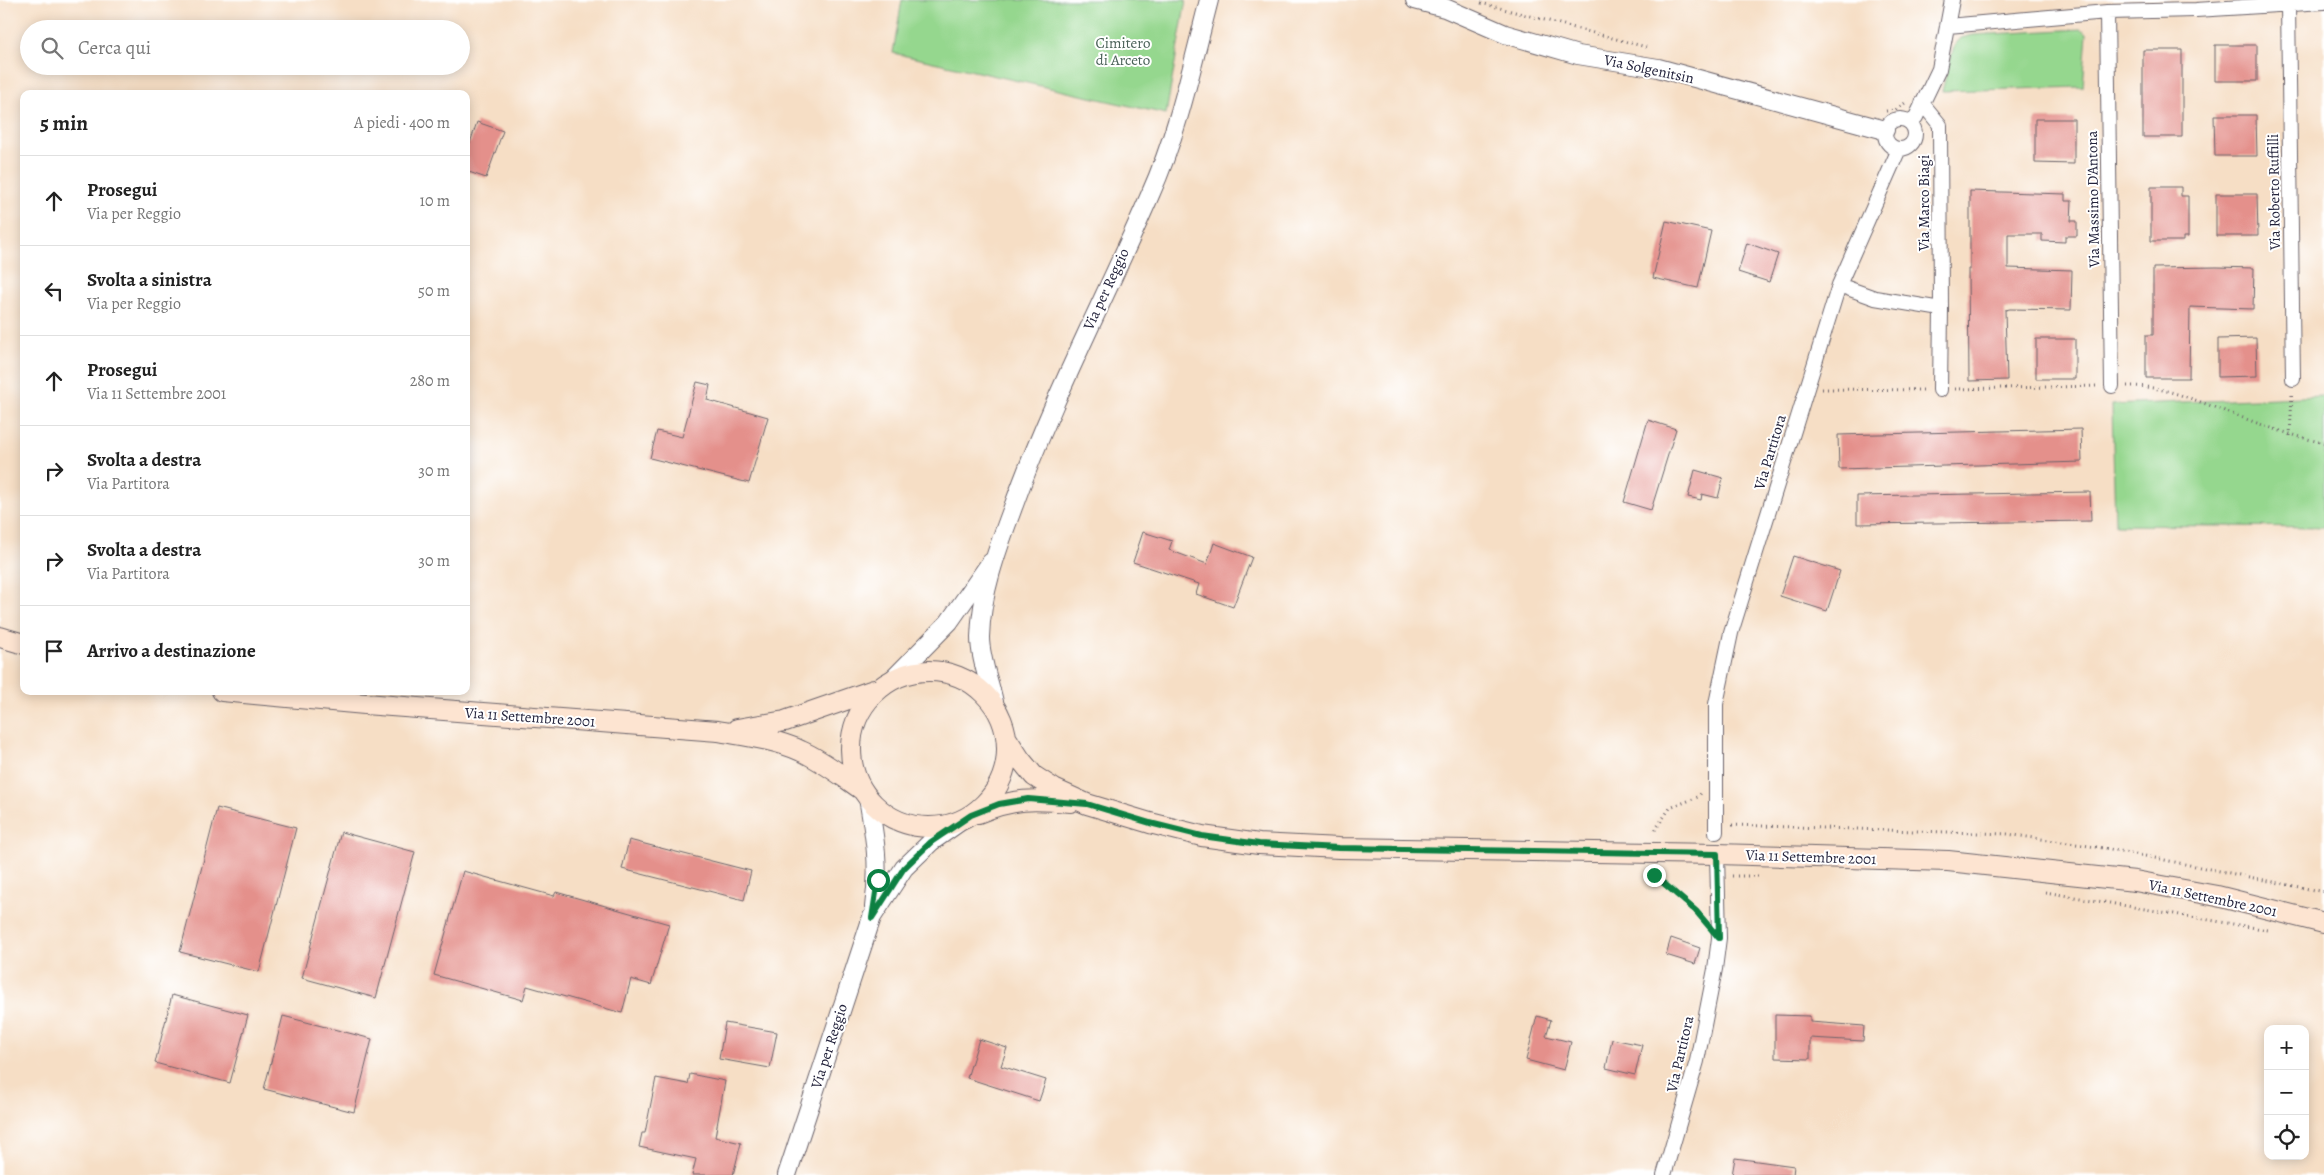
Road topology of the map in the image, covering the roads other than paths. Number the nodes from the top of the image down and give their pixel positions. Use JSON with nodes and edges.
{"nodes":[{"id":1,"x":1217,"y":0,"type":"edge"},
{"id":2,"x":1415,"y":0,"type":"edge"},
{"id":3,"x":1952,"y":0,"type":"edge"},
{"id":4,"x":2324,"y":2,"type":"edge"},
{"id":5,"x":2288,"y":4,"type":"junction"},
{"id":6,"x":2195,"y":5,"type":"edge"},
{"id":7,"x":1207,"y":8,"type":"edge"},
{"id":8,"x":2107,"y":12,"type":"junction"},
{"id":9,"x":1948,"y":26,"type":"junction"},
{"id":10,"x":1915,"y":102,"type":"junction"},
{"id":11,"x":1909,"y":122,"type":"junction"},
{"id":12,"x":1885,"y":130,"type":"junction"},
{"id":13,"x":1899,"y":149,"type":"junction"},
{"id":14,"x":1839,"y":284,"type":"junction"},
{"id":15,"x":1941,"y":309,"type":"junction"},
{"id":16,"x":2293,"y":379,"type":"road end"},
{"id":17,"x":2112,"y":386,"type":"road end"},
{"id":18,"x":1940,"y":390,"type":"road end"},
{"id":19,"x":994,"y":558,"type":"junction"},
{"id":20,"x":0,"y":636,"type":"edge"},
{"id":21,"x":20,"y":643,"type":"edge"},
{"id":22,"x":887,"y":683,"type":"junction"},
{"id":23,"x":272,"y":695,"type":"edge"},
{"id":24,"x":995,"y":708,"type":"junction"},
{"id":25,"x":718,"y":731,"type":"junction"},
{"id":26,"x":1007,"y":739,"type":"junction"},
{"id":27,"x":864,"y":794,"type":"junction"},
{"id":28,"x":1087,"y":804,"type":"junction"},
{"id":29,"x":966,"y":818,"type":"junction"},
{"id":30,"x":1716,"y":829,"type":"road end"},
{"id":31,"x":1717,"y":854,"type":"junction"},
{"id":32,"x":872,"y":918,"type":"junction"},
{"id":33,"x":2324,"y":923,"type":"edge"},
{"id":34,"x":787,"y":1175,"type":"edge"},
{"id":35,"x":1664,"y":1175,"type":"edge"}],
"edges":[{"from":1,"to":7,"type":"street","name":"Via per Reggio"},
{"from":2,"to":12,"type":"street","name":"Via Solgenitsin"},
{"from":3,"to":9,"type":"street"},
{"from":4,"to":5,"type":"street"},
{"from":5,"to":6,"type":"street"},
{"from":5,"to":16,"type":"street","name":"Via Roberto Ruffilli"},
{"from":6,"to":8,"type":"street"},
{"from":7,"to":19,"type":"street","name":"Via per Reggio"},
{"from":8,"to":9,"type":"street"},
{"from":8,"to":17,"type":"street","name":"Via Massimo D'Antona"},
{"from":9,"to":10,"type":"street"},
{"from":10,"to":11,"type":"street"},
{"from":10,"to":15,"type":"street","name":"Via Marco Biagi"},
{"from":11,"to":12,"type":"street"},
{"from":11,"to":13,"type":"street","name":"Via Partitora"},
{"from":12,"to":13,"type":"street"},
{"from":13,"to":14,"type":"street","name":"Via Partitora"},
{"from":14,"to":15,"type":"street"},
{"from":14,"to":30,"type":"street","name":"Via Partitora"},
{"from":15,"to":18,"type":"street","name":"Via Marco Biagi"},
{"from":19,"to":22,"type":"street","name":"Via per Reggio"},
{"from":19,"to":24,"type":"street","name":"Via per Reggio"},
{"from":20,"to":21,"type":"main road"},
{"from":22,"to":24,"type":"main road","name":"Via 11 Settembre 2001"},
{"from":22,"to":25,"type":"main road","name":"Via 11 Settembre 2001"},
{"from":22,"to":27,"type":"main road","name":"Via 11 Settembre 2001"},
{"from":23,"to":25,"type":"main road","name":"Via 11 Settembre 2001"},
{"from":24,"to":26,"type":"main road","name":"Via 11 Settembre 2001"},
{"from":25,"to":27,"type":"main road","name":"Via 11 Settembre 2001"},
{"from":26,"to":28,"type":"main road","name":"Via 11 Settembre 2001"},
{"from":26,"to":29,"type":"main road","name":"Via 11 Settembre 2001"},
{"from":27,"to":29,"type":"main road","name":"Via 11 Settembre 2001"},
{"from":27,"to":32,"type":"street","name":"Via per Reggio"},
{"from":28,"to":29,"type":"main road","name":"Via 11 Settembre 2001"},
{"from":28,"to":31,"type":"main road","name":"Via 11 Settembre 2001"},
{"from":29,"to":32,"type":"street","name":"Via per Reggio"},
{"from":31,"to":33,"type":"main road","name":"Via 11 Settembre 2001"},
{"from":31,"to":35,"type":"street","name":"Via Partitora"},
{"from":32,"to":34,"type":"street","name":"Via per Reggio"}]}
